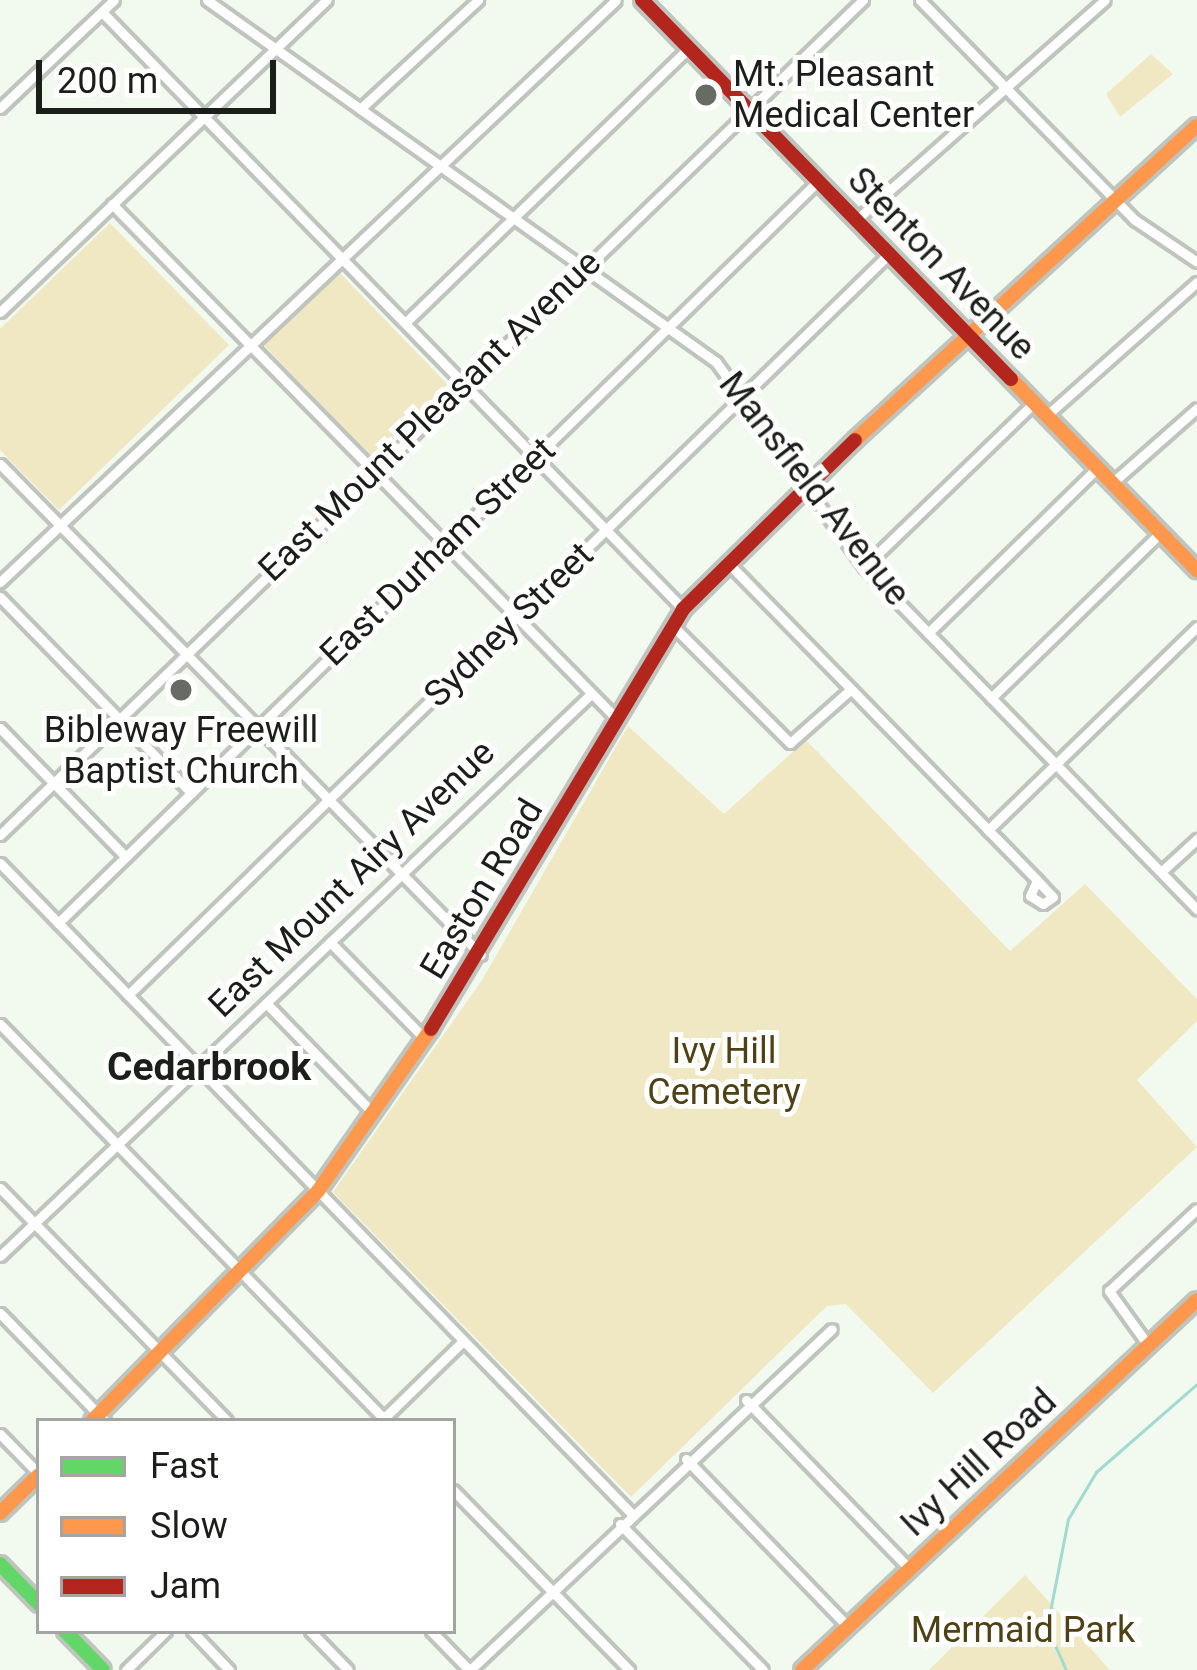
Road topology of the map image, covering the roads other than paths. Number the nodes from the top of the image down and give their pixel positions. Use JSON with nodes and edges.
{"nodes":[{"id":1,"x":115,"y":0,"type":"edge"},
{"id":2,"x":207,"y":0,"type":"edge"},
{"id":3,"x":327,"y":0,"type":"edge"},
{"id":4,"x":478,"y":0,"type":"edge"},
{"id":5,"x":616,"y":0,"type":"edge"},
{"id":6,"x":642,"y":0,"type":"edge"},
{"id":7,"x":863,"y":0,"type":"edge"},
{"id":8,"x":920,"y":0,"type":"edge"},
{"id":9,"x":1105,"y":0,"type":"edge"},
{"id":10,"x":102,"y":12,"type":"junction"},
{"id":11,"x":272,"y":48,"type":"junction"},
{"id":12,"x":689,"y":48,"type":"junction"},
{"id":13,"x":0,"y":88,"type":"edge"},
{"id":14,"x":1006,"y":88,"type":"junction"},
{"id":15,"x":10,"y":99,"type":"junction"},
{"id":16,"x":746,"y":107,"type":"junction"},
{"id":17,"x":0,"y":108,"type":"edge"},
{"id":18,"x":360,"y":109,"type":"junction"},
{"id":19,"x":202,"y":116,"type":"junction"},
{"id":20,"x":1197,"y":126,"type":"edge"},
{"id":21,"x":440,"y":163,"type":"junction"},
{"id":22,"x":818,"y":181,"type":"junction"},
{"id":23,"x":1114,"y":199,"type":"junction"},
{"id":24,"x":112,"y":204,"type":"junction"},
{"id":25,"x":517,"y":215,"type":"junction"},
{"id":26,"x":856,"y":220,"type":"junction"},
{"id":27,"x":889,"y":254,"type":"junction"},
{"id":28,"x":340,"y":256,"type":"junction"},
{"id":29,"x":1197,"y":262,"type":"edge"},
{"id":30,"x":587,"y":263,"type":"junction"},
{"id":31,"x":1197,"y":282,"type":"edge"},
{"id":32,"x":0,"y":312,"type":"edge"},
{"id":33,"x":406,"y":322,"type":"junction"},
{"id":34,"x":673,"y":324,"type":"junction"},
{"id":35,"x":966,"y":332,"type":"junction"},
{"id":36,"x":247,"y":341,"type":"junction"},
{"id":37,"x":464,"y":383,"type":"junction"},
{"id":38,"x":746,"y":395,"type":"junction"},
{"id":39,"x":1034,"y":403,"type":"junction"},
{"id":40,"x":1197,"y":408,"type":"edge"},
{"id":41,"x":1046,"y":416,"type":"junction"},
{"id":42,"x":536,"y":457,"type":"junction"},
{"id":43,"x":0,"y":464,"type":"edge"},
{"id":44,"x":1097,"y":468,"type":"junction"},
{"id":45,"x":373,"y":472,"type":"junction"},
{"id":46,"x":1112,"y":483,"type":"junction"},
{"id":47,"x":809,"y":485,"type":"junction"},
{"id":48,"x":59,"y":525,"type":"junction"},
{"id":49,"x":607,"y":530,"type":"junction"},
{"id":50,"x":1160,"y":532,"type":"junction"},
{"id":51,"x":445,"y":546,"type":"junction"},
{"id":52,"x":728,"y":562,"type":"junction"},
{"id":53,"x":864,"y":567,"type":"junction"},
{"id":54,"x":1197,"y":570,"type":"edge"},
{"id":55,"x":0,"y":582,"type":"edge"},
{"id":56,"x":0,"y":597,"type":"edge"},
{"id":57,"x":683,"y":609,"type":"junction"},
{"id":58,"x":515,"y":619,"type":"junction"},
{"id":59,"x":672,"y":625,"type":"junction"},
{"id":60,"x":1197,"y":627,"type":"edge"},
{"id":61,"x":928,"y":633,"type":"junction"},
{"id":62,"x":185,"y":654,"type":"junction"},
{"id":63,"x":851,"y":688,"type":"junction"},
{"id":64,"x":590,"y":695,"type":"junction"},
{"id":65,"x":991,"y":698,"type":"junction"},
{"id":66,"x":119,"y":719,"type":"junction"},
{"id":67,"x":617,"y":719,"type":"junction"},
{"id":68,"x":0,"y":728,"type":"edge"},
{"id":69,"x":257,"y":728,"type":"junction"},
{"id":70,"x":1055,"y":764,"type":"junction"},
{"id":71,"x":54,"y":783,"type":"junction"},
{"id":72,"x":191,"y":793,"type":"junction"},
{"id":73,"x":328,"y":801,"type":"junction"},
{"id":74,"x":988,"y":830,"type":"junction"},
{"id":75,"x":0,"y":835,"type":"edge"},
{"id":76,"x":1197,"y":838,"type":"edge"},
{"id":77,"x":125,"y":857,"type":"junction"},
{"id":78,"x":0,"y":863,"type":"edge"},
{"id":79,"x":1161,"y":872,"type":"junction"},
{"id":80,"x":400,"y":875,"type":"junction"},
{"id":81,"x":1053,"y":897,"type":"dead end"},
{"id":82,"x":1197,"y":910,"type":"edge"},
{"id":83,"x":58,"y":922,"type":"junction"},
{"id":84,"x":330,"y":942,"type":"junction"},
{"id":85,"x":481,"y":955,"type":"junction"},
{"id":86,"x":128,"y":994,"type":"junction"},
{"id":87,"x":266,"y":1004,"type":"junction"},
{"id":88,"x":0,"y":1024,"type":"edge"},
{"id":89,"x":424,"y":1039,"type":"junction"},
{"id":90,"x":199,"y":1067,"type":"junction"},
{"id":91,"x":373,"y":1113,"type":"junction"},
{"id":92,"x":117,"y":1144,"type":"junction"},
{"id":93,"x":0,"y":1188,"type":"edge"},
{"id":94,"x":318,"y":1191,"type":"junction"},
{"id":95,"x":1197,"y":1209,"type":"edge"},
{"id":96,"x":34,"y":1223,"type":"junction"},
{"id":97,"x":0,"y":1256,"type":"edge"},
{"id":98,"x":242,"y":1273,"type":"junction"},
{"id":99,"x":1197,"y":1300,"type":"edge"},
{"id":100,"x":0,"y":1312,"type":"edge"},
{"id":101,"x":832,"y":1329,"type":"dead end"},
{"id":102,"x":463,"y":1341,"type":"junction"},
{"id":103,"x":1148,"y":1345,"type":"junction"},
{"id":104,"x":160,"y":1353,"type":"junction"},
{"id":105,"x":746,"y":1400,"type":"junction"},
{"id":106,"x":98,"y":1418,"type":"edge"},
{"id":107,"x":100,"y":1418,"type":"edge"},
{"id":108,"x":224,"y":1418,"type":"edge"},
{"id":109,"x":382,"y":1418,"type":"edge"},
{"id":110,"x":386,"y":1418,"type":"edge"},
{"id":111,"x":0,"y":1434,"type":"edge"},
{"id":112,"x":686,"y":1460,"type":"junction"},
{"id":113,"x":36,"y":1471,"type":"edge"},
{"id":114,"x":36,"y":1477,"type":"edge"},
{"id":115,"x":456,"y":1493,"type":"edge"},
{"id":116,"x":0,"y":1513,"type":"edge"},
{"id":117,"x":631,"y":1513,"type":"junction"},
{"id":118,"x":620,"y":1524,"type":"junction"},
{"id":119,"x":0,"y":1564,"type":"edge"},
{"id":120,"x":910,"y":1568,"type":"junction"},
{"id":121,"x":551,"y":1590,"type":"junction"},
{"id":122,"x":36,"y":1601,"type":"edge"},
{"id":123,"x":848,"y":1628,"type":"junction"},
{"id":124,"x":68,"y":1634,"type":"edge"},
{"id":125,"x":163,"y":1634,"type":"edge"},
{"id":126,"x":195,"y":1634,"type":"edge"},
{"id":127,"x":313,"y":1634,"type":"edge"},
{"id":128,"x":434,"y":1634,"type":"edge"},
{"id":129,"x":103,"y":1670,"type":"edge"},
{"id":130,"x":126,"y":1670,"type":"edge"},
{"id":131,"x":230,"y":1670,"type":"edge"},
{"id":132,"x":348,"y":1670,"type":"edge"},
{"id":133,"x":470,"y":1670,"type":"edge"},
{"id":134,"x":629,"y":1670,"type":"edge"},
{"id":135,"x":763,"y":1670,"type":"edge"},
{"id":136,"x":802,"y":1670,"type":"edge"}],
"edges":[{"from":1,"to":10,"type":"street"},
{"from":2,"to":11,"type":"street","name":"Mansfield Avenue"},
{"from":3,"to":11,"type":"street"},
{"from":4,"to":18,"type":"street"},
{"from":5,"to":21,"type":"street"},
{"from":6,"to":12,"type":"main road","name":"Stenton Avenue"},
{"from":7,"to":16,"type":"street","name":"East Mount Pleasant Avenue"},
{"from":8,"to":14,"type":"street"},
{"from":9,"to":14,"type":"street"},
{"from":10,"to":15,"type":"street"},
{"from":10,"to":19,"type":"street"},
{"from":11,"to":18,"type":"street","name":"Mansfield Avenue"},
{"from":11,"to":19,"type":"street"},
{"from":12,"to":16,"type":"main road","name":"Stenton Avenue"},
{"from":12,"to":25,"type":"street"},
{"from":13,"to":15,"type":"street"},
{"from":14,"to":23,"type":"street"},
{"from":14,"to":26,"type":"street"},
{"from":15,"to":17,"type":"street"},
{"from":16,"to":22,"type":"main road","name":"Stenton Avenue"},
{"from":16,"to":30,"type":"street","name":"East Mount Pleasant Avenue"},
{"from":18,"to":21,"type":"street","name":"Mansfield Avenue"},
{"from":19,"to":24,"type":"street"},
{"from":19,"to":28,"type":"street"},
{"from":20,"to":23,"type":"main road"},
{"from":21,"to":25,"type":"street","name":"Mansfield Avenue"},
{"from":21,"to":28,"type":"street"},
{"from":22,"to":26,"type":"main road","name":"Stenton Avenue"},
{"from":22,"to":34,"type":"street","name":"East Durham Street"},
{"from":23,"to":29,"type":"street"},
{"from":23,"to":35,"type":"main road"},
{"from":24,"to":32,"type":"street"},
{"from":24,"to":36,"type":"street"},
{"from":25,"to":30,"type":"street","name":"Mansfield Avenue"},
{"from":25,"to":33,"type":"street"},
{"from":26,"to":27,"type":"main road","name":"Stenton Avenue"},
{"from":27,"to":35,"type":"main road","name":"Stenton Avenue"},
{"from":27,"to":38,"type":"street","name":"Sydney Street"},
{"from":28,"to":33,"type":"street"},
{"from":28,"to":36,"type":"street"},
{"from":30,"to":34,"type":"street","name":"Mansfield Avenue"},
{"from":30,"to":37,"type":"street","name":"East Mount Pleasant Avenue"},
{"from":31,"to":41,"type":"street"},
{"from":33,"to":37,"type":"street"},
{"from":34,"to":38,"type":"street","name":"Mansfield Avenue"},
{"from":34,"to":42,"type":"street","name":"East Durham Street"},
{"from":35,"to":39,"type":"main road","name":"Stenton Avenue"},
{"from":35,"to":47,"type":"main road"},
{"from":36,"to":45,"type":"street"},
{"from":36,"to":48,"type":"street"},
{"from":37,"to":42,"type":"street"},
{"from":37,"to":45,"type":"street","name":"East Mount Pleasant Avenue"},
{"from":38,"to":47,"type":"street","name":"Mansfield Avenue"},
{"from":38,"to":49,"type":"street","name":"Sydney Street"},
{"from":39,"to":41,"type":"main road","name":"Stenton Avenue"},
{"from":39,"to":53,"type":"street"},
{"from":40,"to":46,"type":"street"},
{"from":41,"to":44,"type":"main road","name":"Stenton Avenue"},
{"from":42,"to":49,"type":"street"},
{"from":42,"to":51,"type":"street","name":"East Durham Street"},
{"from":43,"to":48,"type":"street"},
{"from":44,"to":46,"type":"main road","name":"Stenton Avenue"},
{"from":44,"to":61,"type":"street"},
{"from":45,"to":51,"type":"street"},
{"from":45,"to":62,"type":"street","name":"East Mount Pleasant Avenue"},
{"from":46,"to":50,"type":"main road","name":"Stenton Avenue"},
{"from":47,"to":52,"type":"main road"},
{"from":47,"to":53,"type":"street","name":"Mansfield Avenue"},
{"from":48,"to":55,"type":"street"},
{"from":48,"to":62,"type":"street"},
{"from":49,"to":57,"type":"street"},
{"from":49,"to":58,"type":"street","name":"Sydney Street"},
{"from":50,"to":54,"type":"main road","name":"Stenton Avenue"},
{"from":50,"to":65,"type":"street"},
{"from":51,"to":58,"type":"street"},
{"from":51,"to":69,"type":"street","name":"East Durham Street"},
{"from":52,"to":57,"type":"main road"},
{"from":52,"to":63,"type":"street"},
{"from":53,"to":61,"type":"street","name":"Mansfield Avenue"},
{"from":56,"to":66,"type":"street"},
{"from":57,"to":59,"type":"main road","name":"Easton Road"},
{"from":58,"to":64,"type":"street"},
{"from":58,"to":73,"type":"street","name":"Sydney Street"},
{"from":59,"to":63,"type":"street"},
{"from":59,"to":67,"type":"main road","name":"Easton Road"},
{"from":60,"to":70,"type":"street"},
{"from":61,"to":65,"type":"street","name":"Mansfield Avenue"},
{"from":62,"to":66,"type":"street","name":"East Mount Pleasant Avenue"},
{"from":62,"to":69,"type":"street"},
{"from":63,"to":74,"type":"street"},
{"from":64,"to":67,"type":"street"},
{"from":64,"to":80,"type":"street","name":"East Mount Airy Avenue"},
{"from":65,"to":70,"type":"street","name":"Mansfield Avenue"},
{"from":66,"to":71,"type":"street","name":"East Mount Pleasant Avenue"},
{"from":66,"to":72,"type":"street"},
{"from":67,"to":85,"type":"main road","name":"Easton Road"},
{"from":68,"to":71,"type":"street"},
{"from":69,"to":72,"type":"street","name":"East Durham Street"},
{"from":69,"to":73,"type":"street"},
{"from":70,"to":74,"type":"street"},
{"from":70,"to":79,"type":"street","name":"Mansfield Avenue"},
{"from":71,"to":75,"type":"street","name":"East Mount Pleasant Avenue"},
{"from":71,"to":77,"type":"street"},
{"from":72,"to":77,"type":"street","name":"East Durham Street"},
{"from":73,"to":80,"type":"street"},
{"from":73,"to":86,"type":"street","name":"Sydney Street"},
{"from":74,"to":81,"type":"street"},
{"from":76,"to":79,"type":"street"},
{"from":77,"to":83,"type":"street","name":"East Durham Street"},
{"from":78,"to":83,"type":"street"},
{"from":79,"to":82,"type":"street","name":"Mansfield Avenue"},
{"from":80,"to":84,"type":"street","name":"East Mount Airy Avenue"},
{"from":80,"to":85,"type":"street"},
{"from":83,"to":86,"type":"street"},
{"from":84,"to":87,"type":"street","name":"East Mount Airy Avenue"},
{"from":84,"to":89,"type":"street"},
{"from":85,"to":89,"type":"main road","name":"Easton Road"},
{"from":86,"to":90,"type":"street"},
{"from":87,"to":90,"type":"street","name":"East Mount Airy Avenue"},
{"from":87,"to":91,"type":"street"},
{"from":88,"to":92,"type":"street"},
{"from":89,"to":91,"type":"main road","name":"Easton Road"},
{"from":90,"to":92,"type":"street","name":"East Mount Airy Avenue"},
{"from":90,"to":94,"type":"street"},
{"from":91,"to":94,"type":"main road","name":"Easton Road"},
{"from":92,"to":96,"type":"street","name":"East Mount Airy Avenue"},
{"from":92,"to":98,"type":"street"},
{"from":93,"to":96,"type":"street"},
{"from":94,"to":98,"type":"main road","name":"Easton Road"},
{"from":94,"to":102,"type":"street"},
{"from":95,"to":103,"type":"street"},
{"from":96,"to":97,"type":"street","name":"East Mount Airy Avenue"},
{"from":96,"to":104,"type":"street"},
{"from":98,"to":104,"type":"main road","name":"Easton Road"},
{"from":98,"to":109,"type":"street"},
{"from":99,"to":103,"type":"main road","name":"Ivy Hill Road"},
{"from":100,"to":106,"type":"street"},
{"from":101,"to":105,"type":"street"},
{"from":102,"to":110,"type":"street"},
{"from":102,"to":117,"type":"street"},
{"from":103,"to":120,"type":"main road","name":"Ivy Hill Road"},
{"from":104,"to":107,"type":"main road","name":"Easton Road"},
{"from":104,"to":108,"type":"street"},
{"from":105,"to":112,"type":"street"},
{"from":105,"to":120,"type":"street"},
{"from":111,"to":113,"type":"street"},
{"from":112,"to":117,"type":"street"},
{"from":112,"to":123,"type":"street"},
{"from":114,"to":116,"type":"main road"},
{"from":115,"to":121,"type":"street"},
{"from":117,"to":118,"type":"street"},
{"from":118,"to":121,"type":"street"},
{"from":118,"to":135,"type":"street"},
{"from":119,"to":122,"type":"main road"},
{"from":120,"to":123,"type":"main road","name":"Ivy Hill Road"},
{"from":121,"to":133,"type":"street"},
{"from":121,"to":134,"type":"street"},
{"from":123,"to":136,"type":"main road","name":"Ivy Hill Road"},
{"from":124,"to":129,"type":"main road"},
{"from":125,"to":130,"type":"street"},
{"from":126,"to":131,"type":"street"},
{"from":127,"to":132,"type":"street"},
{"from":128,"to":133,"type":"street"}]}
